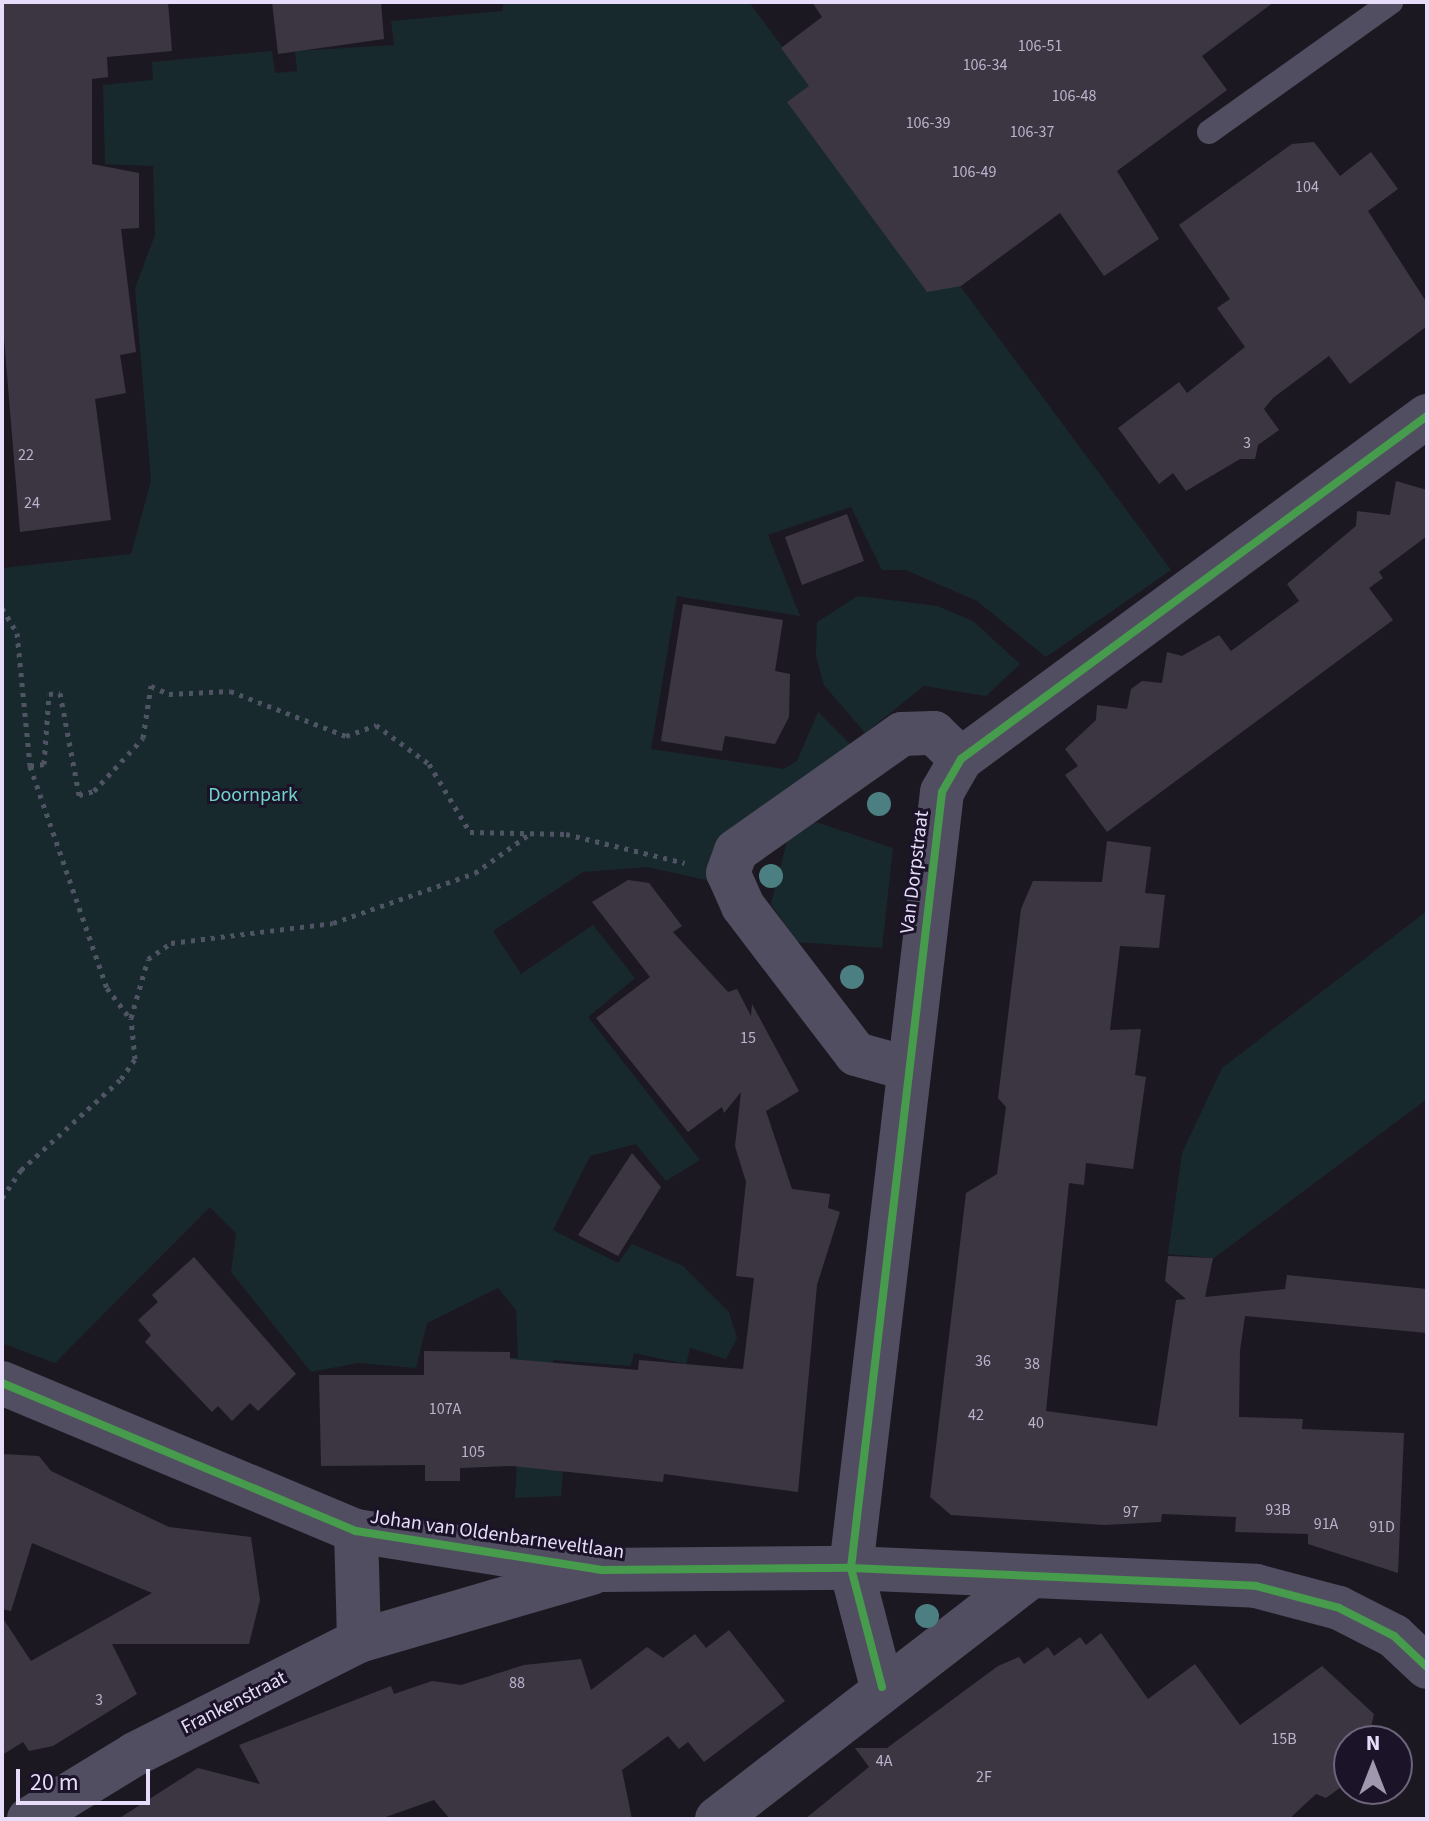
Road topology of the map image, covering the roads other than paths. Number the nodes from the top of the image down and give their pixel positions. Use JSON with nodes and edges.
{"nodes":[{"id":1,"x":1391,"y":2,"type":"edge"},
{"id":2,"x":1209,"y":132,"type":"dead end"},
{"id":3,"x":1427,"y":416,"type":"edge"},
{"id":4,"x":961,"y":759,"type":"junction"},
{"id":5,"x":906,"y":1068,"type":"junction"},
{"id":6,"x":2,"y":1383,"type":"edge"},
{"id":7,"x":356,"y":1531,"type":"junction"},
{"id":8,"x":851,"y":1568,"type":"junction"},
{"id":9,"x":602,"y":1570,"type":"junction"},
{"id":10,"x":1030,"y":1577,"type":"junction"},
{"id":11,"x":359,"y":1641,"type":"junction"},
{"id":12,"x":1427,"y":1667,"type":"edge"},
{"id":13,"x":882,"y":1687,"type":"junction"},
{"id":14,"x":29,"y":1819,"type":"edge"},
{"id":15,"x":717,"y":1819,"type":"edge"}],
"edges":[{"from":1,"to":2,"type":"lane"},
{"from":3,"to":4,"type":"street","name":"Van Dorpstraat"},
{"from":4,"to":5,"type":"street","name":"Van Dorpstraat"},
{"from":4,"to":5,"type":"street"},
{"from":5,"to":8,"type":"street","name":"Van Dorpstraat"},
{"from":6,"to":7,"type":"street","name":"Johan van Oldenbarneveltlaan"},
{"from":7,"to":9,"type":"street","name":"Johan van Oldenbarneveltlaan"},
{"from":7,"to":11,"type":"street"},
{"from":8,"to":9,"type":"street","name":"Johan van Oldenbarneveltlaan"},
{"from":8,"to":10,"type":"street","name":"Johan van Oldenbarneveltlaan"},
{"from":8,"to":13,"type":"street"},
{"from":9,"to":11,"type":"street","name":"Frankenstraat"},
{"from":10,"to":12,"type":"street","name":"Johan van Oldenbarneveltlaan"},
{"from":10,"to":13,"type":"street"},
{"from":11,"to":14,"type":"street","name":"Frankenstraat"},
{"from":13,"to":15,"type":"street"}]}
